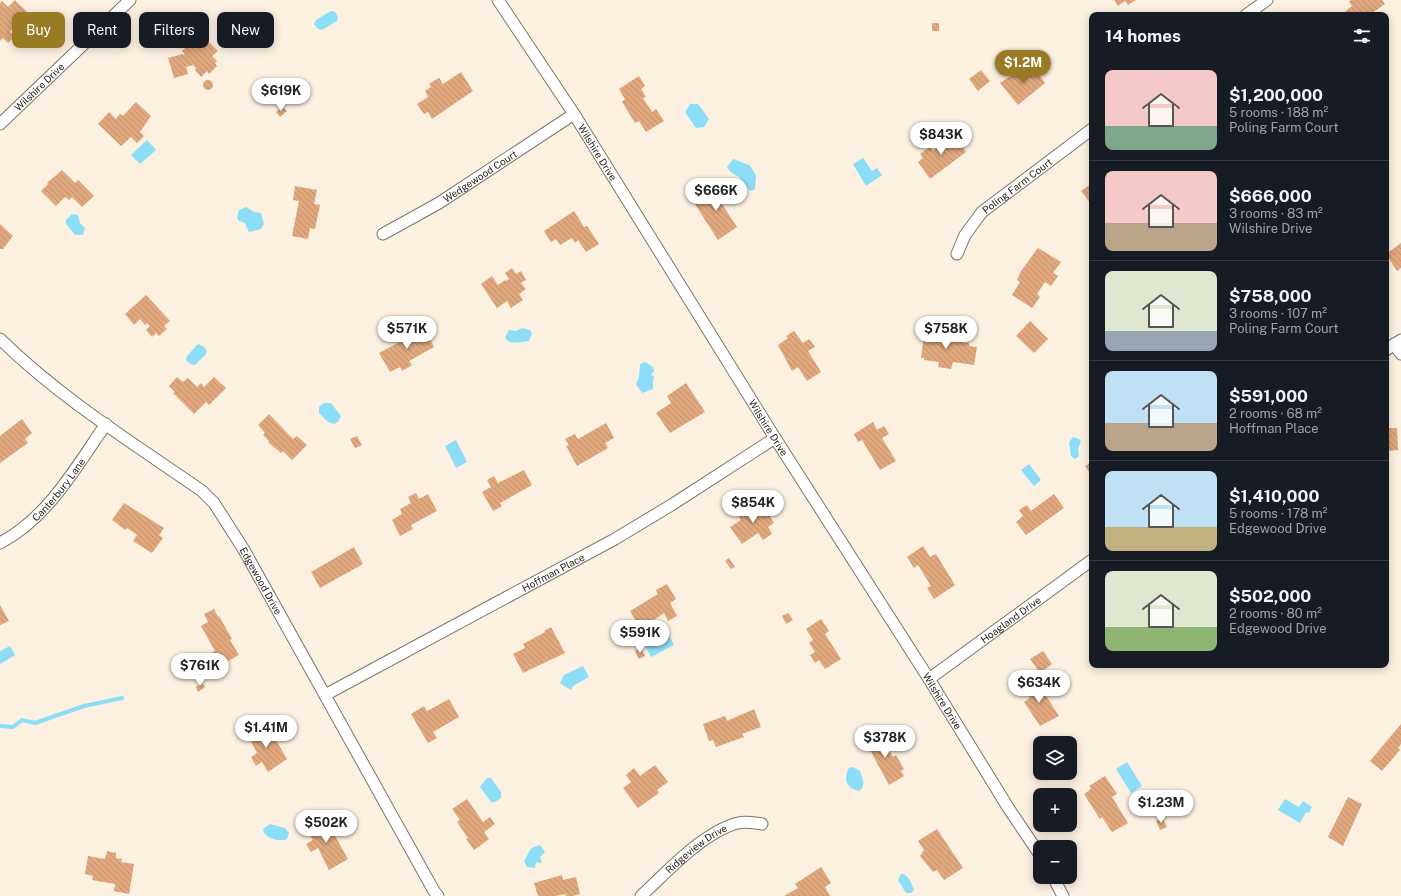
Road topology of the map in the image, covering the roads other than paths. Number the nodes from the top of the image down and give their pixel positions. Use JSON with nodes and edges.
{"nodes":[{"id":1,"x":130,"y":0,"type":"edge"},
{"id":2,"x":498,"y":0,"type":"edge"},
{"id":3,"x":1267,"y":0,"type":"edge"},
{"id":4,"x":1250,"y":12,"type":"edge"},
{"id":5,"x":574,"y":114,"type":"junction"},
{"id":6,"x":0,"y":124,"type":"edge"},
{"id":7,"x":1089,"y":131,"type":"edge"},
{"id":8,"x":383,"y":234,"type":"dead end"},
{"id":9,"x":957,"y":254,"type":"dead end"},
{"id":10,"x":0,"y":339,"type":"edge"},
{"id":11,"x":106,"y":424,"type":"junction"},
{"id":12,"x":775,"y":438,"type":"junction"},
{"id":13,"x":0,"y":543,"type":"edge"},
{"id":14,"x":1089,"y":562,"type":"edge"},
{"id":15,"x":929,"y":679,"type":"junction"},
{"id":16,"x":326,"y":695,"type":"junction"},
{"id":17,"x":762,"y":824,"type":"dead end"},
{"id":18,"x":1033,"y":845,"type":"edge"},
{"id":19,"x":1056,"y":884,"type":"edge"},
{"id":20,"x":438,"y":896,"type":"edge"},
{"id":21,"x":641,"y":896,"type":"edge"},
{"id":22,"x":1063,"y":896,"type":"edge"}],
"edges":[{"from":1,"to":6,"type":"street","name":"Wilshire Drive"},
{"from":2,"to":5,"type":"street","name":"Wilshire Drive"},
{"from":3,"to":4,"type":"street"},
{"from":5,"to":8,"type":"street","name":"Wedgewood Court"},
{"from":5,"to":12,"type":"street","name":"Wilshire Drive"},
{"from":7,"to":9,"type":"street","name":"Poling Farm Court"},
{"from":10,"to":11,"type":"street","name":"Edgewood Drive"},
{"from":11,"to":13,"type":"street","name":"Canterbury Lane"},
{"from":11,"to":16,"type":"street","name":"Edgewood Drive"},
{"from":12,"to":15,"type":"street","name":"Wilshire Drive"},
{"from":12,"to":16,"type":"street","name":"Hoffman Place"},
{"from":14,"to":15,"type":"street","name":"Hoagland Drive"},
{"from":15,"to":18,"type":"street","name":"Wilshire Drive"},
{"from":16,"to":20,"type":"street","name":"Edgewood Drive"},
{"from":17,"to":21,"type":"street","name":"Ridgeview Drive"},
{"from":19,"to":22,"type":"street"}]}
